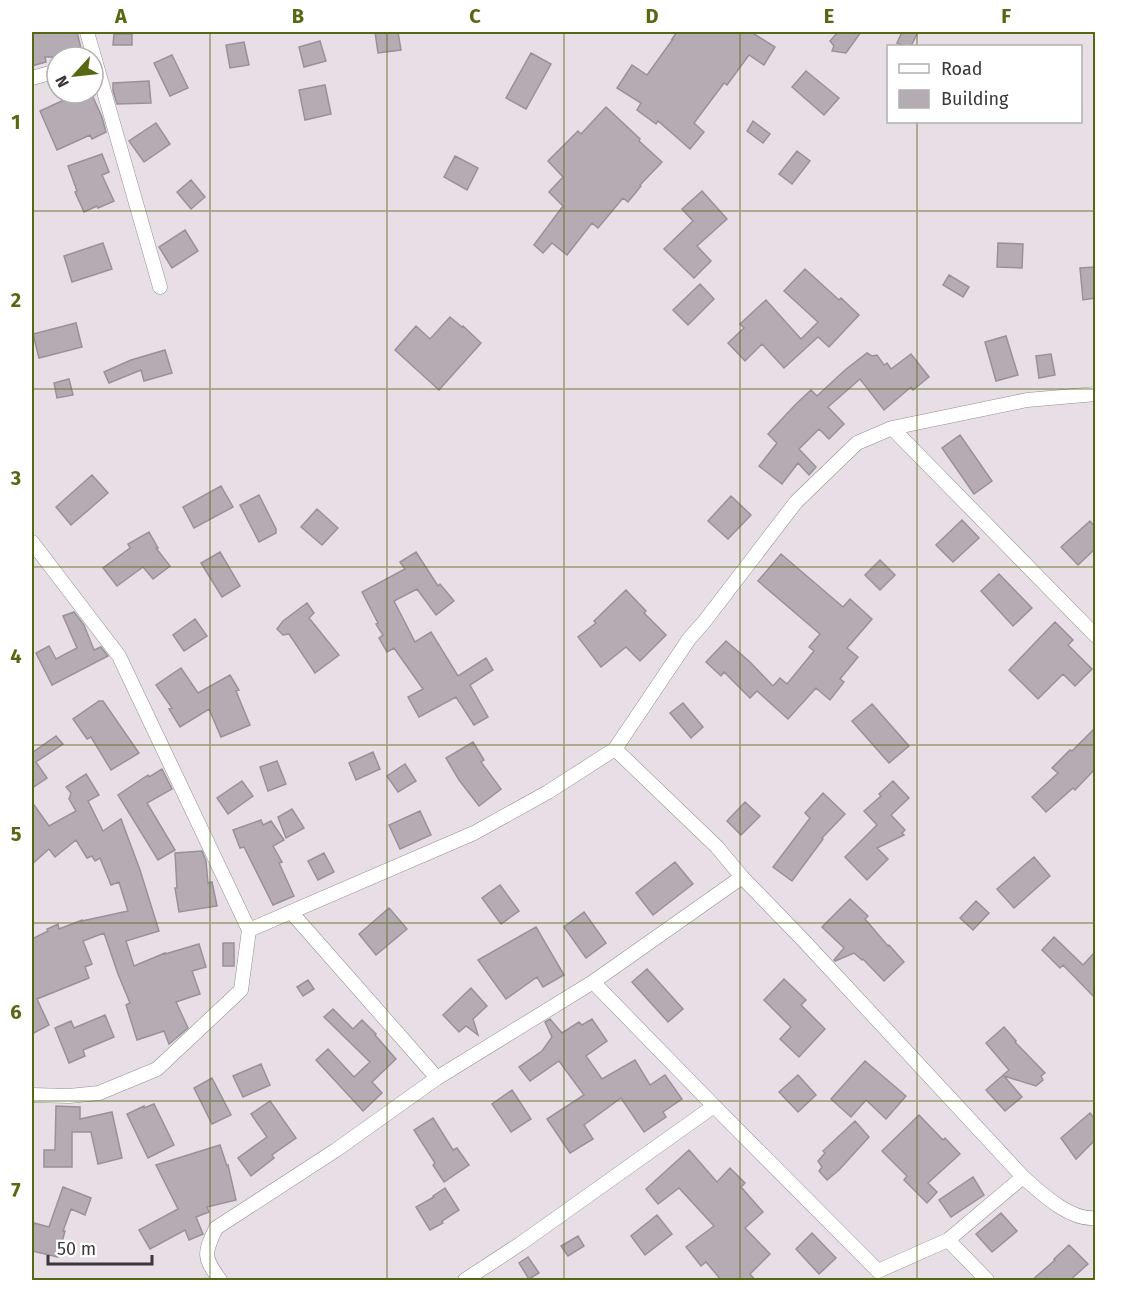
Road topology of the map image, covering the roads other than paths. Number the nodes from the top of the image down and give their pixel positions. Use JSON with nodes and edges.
{"nodes":[{"id":1,"x":105,"y":100,"type":"edge"},
{"id":2,"x":160,"y":287,"type":"dead end"},
{"id":3,"x":1095,"y":394,"type":"edge"},
{"id":4,"x":892,"y":428,"type":"junction"},
{"id":5,"x":32,"y":542,"type":"edge"},
{"id":6,"x":1095,"y":636,"type":"edge"},
{"id":7,"x":615,"y":749,"type":"junction"},
{"id":8,"x":742,"y":877,"type":"junction"},
{"id":9,"x":291,"y":912,"type":"junction"},
{"id":10,"x":249,"y":930,"type":"junction"},
{"id":11,"x":593,"y":982,"type":"junction"},
{"id":12,"x":437,"y":1078,"type":"junction"},
{"id":13,"x":32,"y":1095,"type":"edge"},
{"id":14,"x":714,"y":1106,"type":"junction"},
{"id":15,"x":1023,"y":1178,"type":"junction"},
{"id":16,"x":1095,"y":1218,"type":"edge"},
{"id":17,"x":948,"y":1239,"type":"junction"},
{"id":18,"x":220,"y":1281,"type":"edge"},
{"id":19,"x":465,"y":1281,"type":"edge"},
{"id":20,"x":987,"y":1281,"type":"edge"}],
"edges":[{"from":1,"to":2,"type":"street"},
{"from":3,"to":4,"type":"street"},
{"from":4,"to":6,"type":"street"},
{"from":4,"to":7,"type":"street"},
{"from":5,"to":10,"type":"street"},
{"from":7,"to":8,"type":"street"},
{"from":7,"to":9,"type":"street"},
{"from":8,"to":11,"type":"street"},
{"from":8,"to":15,"type":"street"},
{"from":9,"to":10,"type":"street"},
{"from":9,"to":12,"type":"street"},
{"from":10,"to":13,"type":"street"},
{"from":11,"to":12,"type":"street"},
{"from":11,"to":14,"type":"street"},
{"from":12,"to":18,"type":"street"},
{"from":14,"to":17,"type":"street"},
{"from":14,"to":19,"type":"street"},
{"from":15,"to":16,"type":"street"},
{"from":15,"to":17,"type":"street"},
{"from":17,"to":20,"type":"street"}]}
